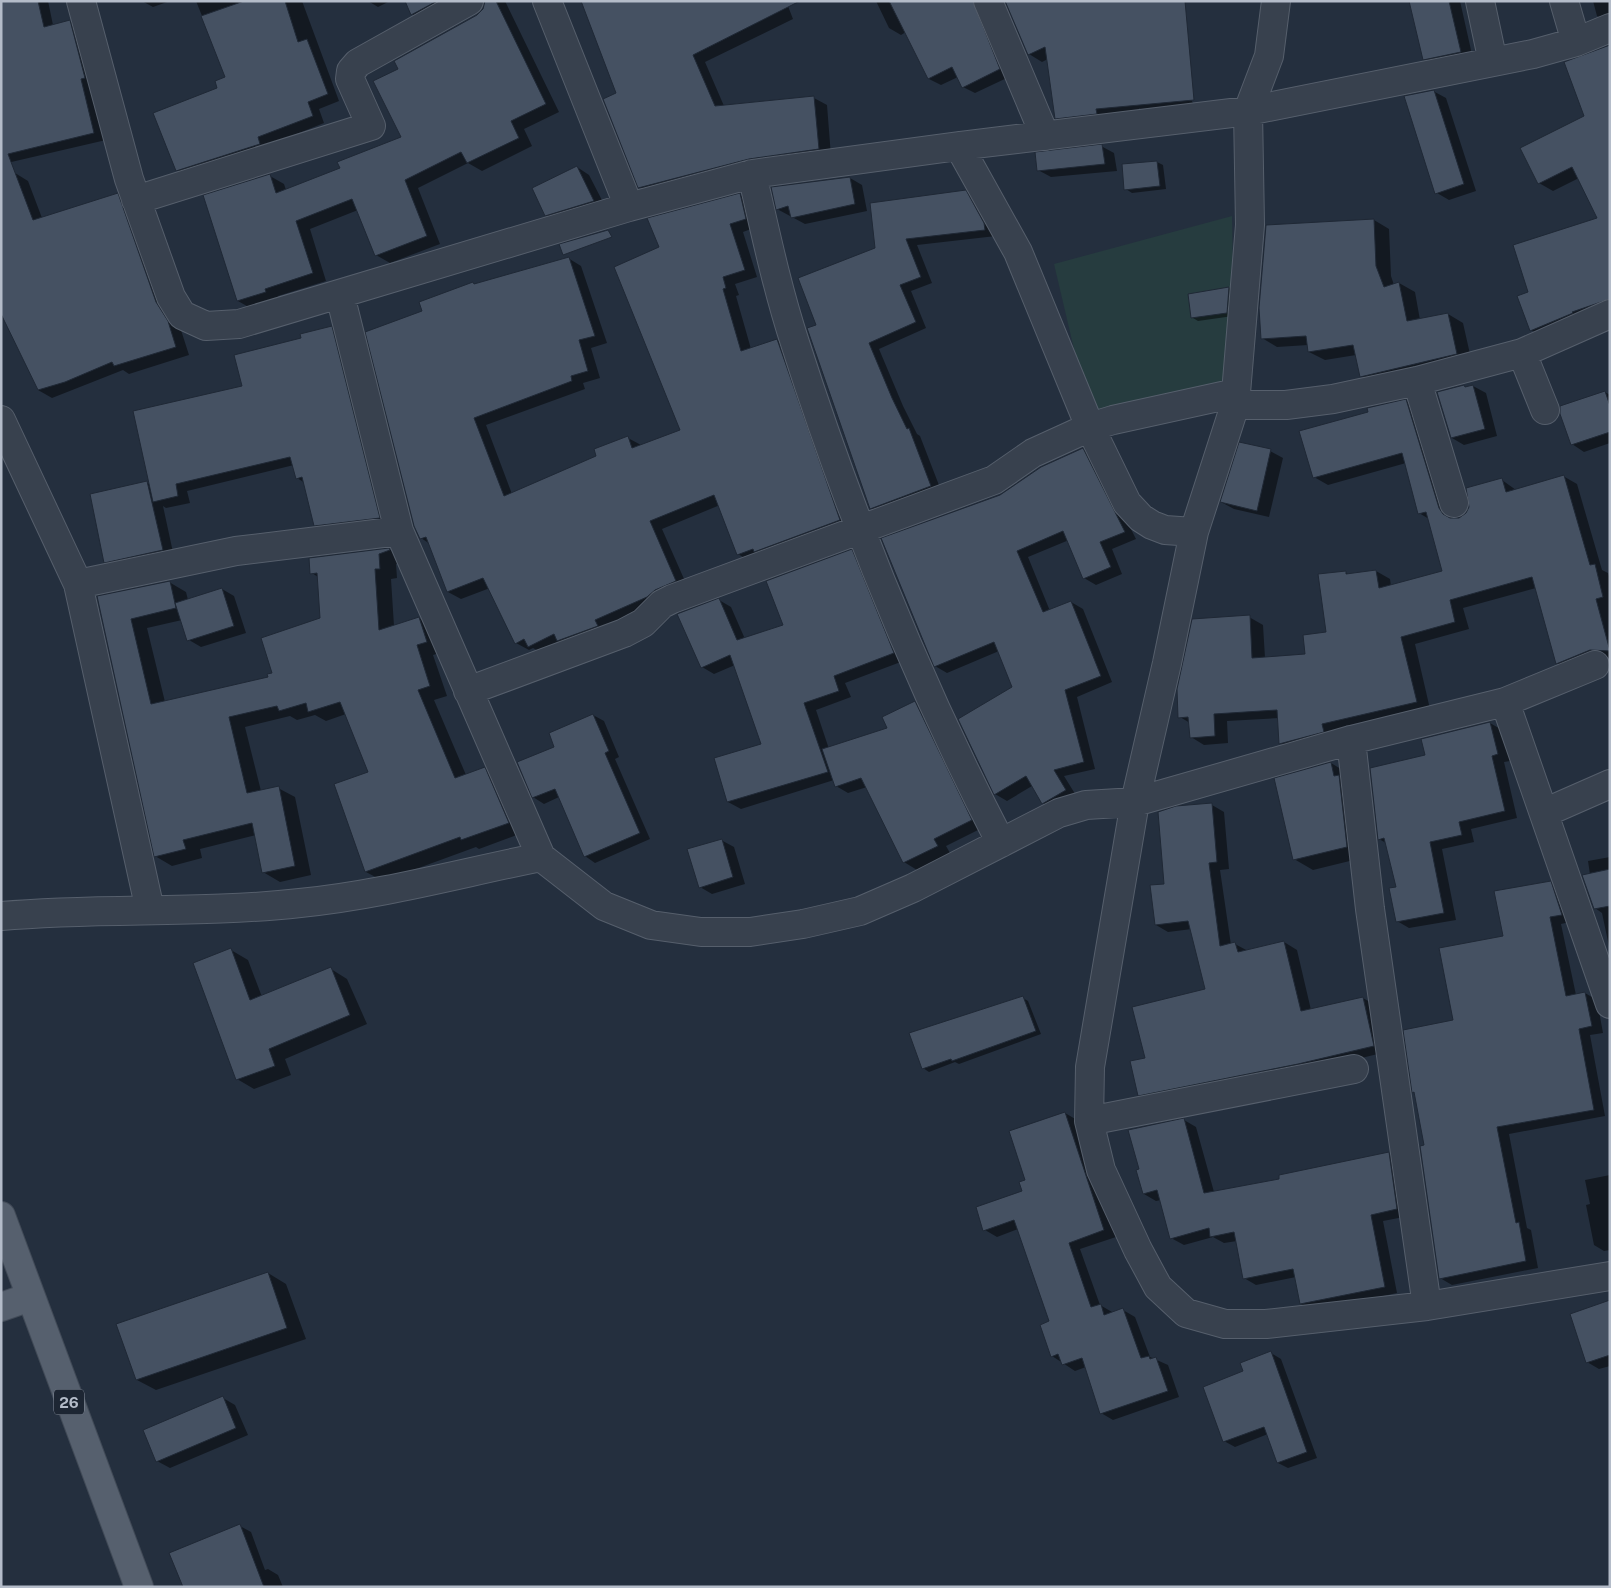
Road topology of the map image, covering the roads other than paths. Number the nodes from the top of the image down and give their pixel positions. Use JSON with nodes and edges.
{"nodes":[{"id":1,"x":81,"y":1,"type":"edge"},
{"id":2,"x":469,"y":1,"type":"edge"},
{"id":3,"x":547,"y":1,"type":"edge"},
{"id":4,"x":988,"y":1,"type":"edge"},
{"id":5,"x":1276,"y":1,"type":"edge"},
{"id":6,"x":1480,"y":1,"type":"edge"},
{"id":7,"x":1564,"y":1,"type":"edge"},
{"id":8,"x":1610,"y":28,"type":"edge"},
{"id":9,"x":1576,"y":42,"type":"junction"},
{"id":10,"x":1493,"y":62,"type":"junction"},
{"id":11,"x":1248,"y":111,"type":"junction"},
{"id":12,"x":1045,"y":136,"type":"junction"},
{"id":13,"x":959,"y":146,"type":"junction"},
{"id":14,"x":752,"y":174,"type":"junction"},
{"id":15,"x":136,"y":200,"type":"junction"},
{"id":16,"x":629,"y":207,"type":"junction"},
{"id":17,"x":340,"y":295,"type":"junction"},
{"id":18,"x":1610,"y":314,"type":"edge"},
{"id":19,"x":1522,"y":353,"type":"junction"},
{"id":20,"x":1417,"y":381,"type":"junction"},
{"id":21,"x":1236,"y":399,"type":"junction"},
{"id":22,"x":1545,"y":410,"type":"dead end"},
{"id":23,"x":1,"y":420,"type":"edge"},
{"id":24,"x":1090,"y":428,"type":"junction"},
{"id":25,"x":1454,"y":503,"type":"dead end"},
{"id":26,"x":399,"y":531,"type":"junction"},
{"id":27,"x":861,"y":531,"type":"junction"},
{"id":28,"x":1194,"y":532,"type":"junction"},
{"id":29,"x":78,"y":584,"type":"junction"},
{"id":30,"x":1595,"y":665,"type":"dead end"},
{"id":31,"x":468,"y":691,"type":"junction"},
{"id":32,"x":1505,"y":702,"type":"junction"},
{"id":33,"x":1351,"y":740,"type":"junction"},
{"id":34,"x":1610,"y":784,"type":"edge"},
{"id":35,"x":1134,"y":802,"type":"junction"},
{"id":36,"x":1544,"y":813,"type":"junction"},
{"id":37,"x":1001,"y":843,"type":"junction"},
{"id":38,"x":541,"y":857,"type":"junction"},
{"id":39,"x":150,"y":910,"type":"junction"},
{"id":40,"x":1,"y":916,"type":"edge"},
{"id":41,"x":1610,"y":1004,"type":"edge"},
{"id":42,"x":1354,"y":1069,"type":"dead end"},
{"id":43,"x":1089,"y":1121,"type":"junction"},
{"id":44,"x":1,"y":1216,"type":"edge"},
{"id":45,"x":1610,"y":1276,"type":"edge"},
{"id":46,"x":30,"y":1297,"type":"junction"},
{"id":47,"x":1428,"y":1306,"type":"junction"},
{"id":48,"x":1,"y":1307,"type":"edge"},
{"id":49,"x":139,"y":1587,"type":"edge"}],
"edges":[{"from":1,"to":15,"type":"street"},
{"from":2,"to":15,"type":"street"},
{"from":3,"to":16,"type":"street"},
{"from":4,"to":12,"type":"street"},
{"from":5,"to":11,"type":"street"},
{"from":6,"to":10,"type":"street"},
{"from":7,"to":9,"type":"street"},
{"from":8,"to":9,"type":"street"},
{"from":9,"to":10,"type":"street"},
{"from":10,"to":11,"type":"street"},
{"from":11,"to":12,"type":"street"},
{"from":11,"to":21,"type":"street"},
{"from":12,"to":13,"type":"street"},
{"from":13,"to":14,"type":"street"},
{"from":13,"to":24,"type":"street"},
{"from":14,"to":16,"type":"street"},
{"from":14,"to":27,"type":"street"},
{"from":15,"to":17,"type":"street"},
{"from":16,"to":17,"type":"street"},
{"from":17,"to":26,"type":"street"},
{"from":18,"to":19,"type":"street"},
{"from":19,"to":20,"type":"street"},
{"from":19,"to":22,"type":"street"},
{"from":20,"to":21,"type":"street"},
{"from":20,"to":25,"type":"street"},
{"from":21,"to":24,"type":"street"},
{"from":21,"to":28,"type":"street"},
{"from":23,"to":29,"type":"street"},
{"from":24,"to":27,"type":"street"},
{"from":24,"to":28,"type":"street"},
{"from":26,"to":29,"type":"street"},
{"from":26,"to":31,"type":"street"},
{"from":27,"to":31,"type":"street"},
{"from":27,"to":37,"type":"street"},
{"from":28,"to":35,"type":"street"},
{"from":29,"to":39,"type":"street"},
{"from":30,"to":32,"type":"street"},
{"from":31,"to":38,"type":"street"},
{"from":32,"to":33,"type":"street"},
{"from":32,"to":36,"type":"street"},
{"from":33,"to":35,"type":"street"},
{"from":33,"to":47,"type":"street"},
{"from":34,"to":36,"type":"street"},
{"from":35,"to":37,"type":"street"},
{"from":35,"to":43,"type":"street"},
{"from":36,"to":41,"type":"street"},
{"from":37,"to":38,"type":"street"},
{"from":38,"to":39,"type":"street"},
{"from":39,"to":40,"type":"street"},
{"from":42,"to":43,"type":"street"},
{"from":43,"to":47,"type":"street"},
{"from":44,"to":46,"type":"main road","number":"26"},
{"from":45,"to":47,"type":"street"},
{"from":46,"to":48,"type":"main road"},
{"from":46,"to":49,"type":"main road","number":"26"}]}
